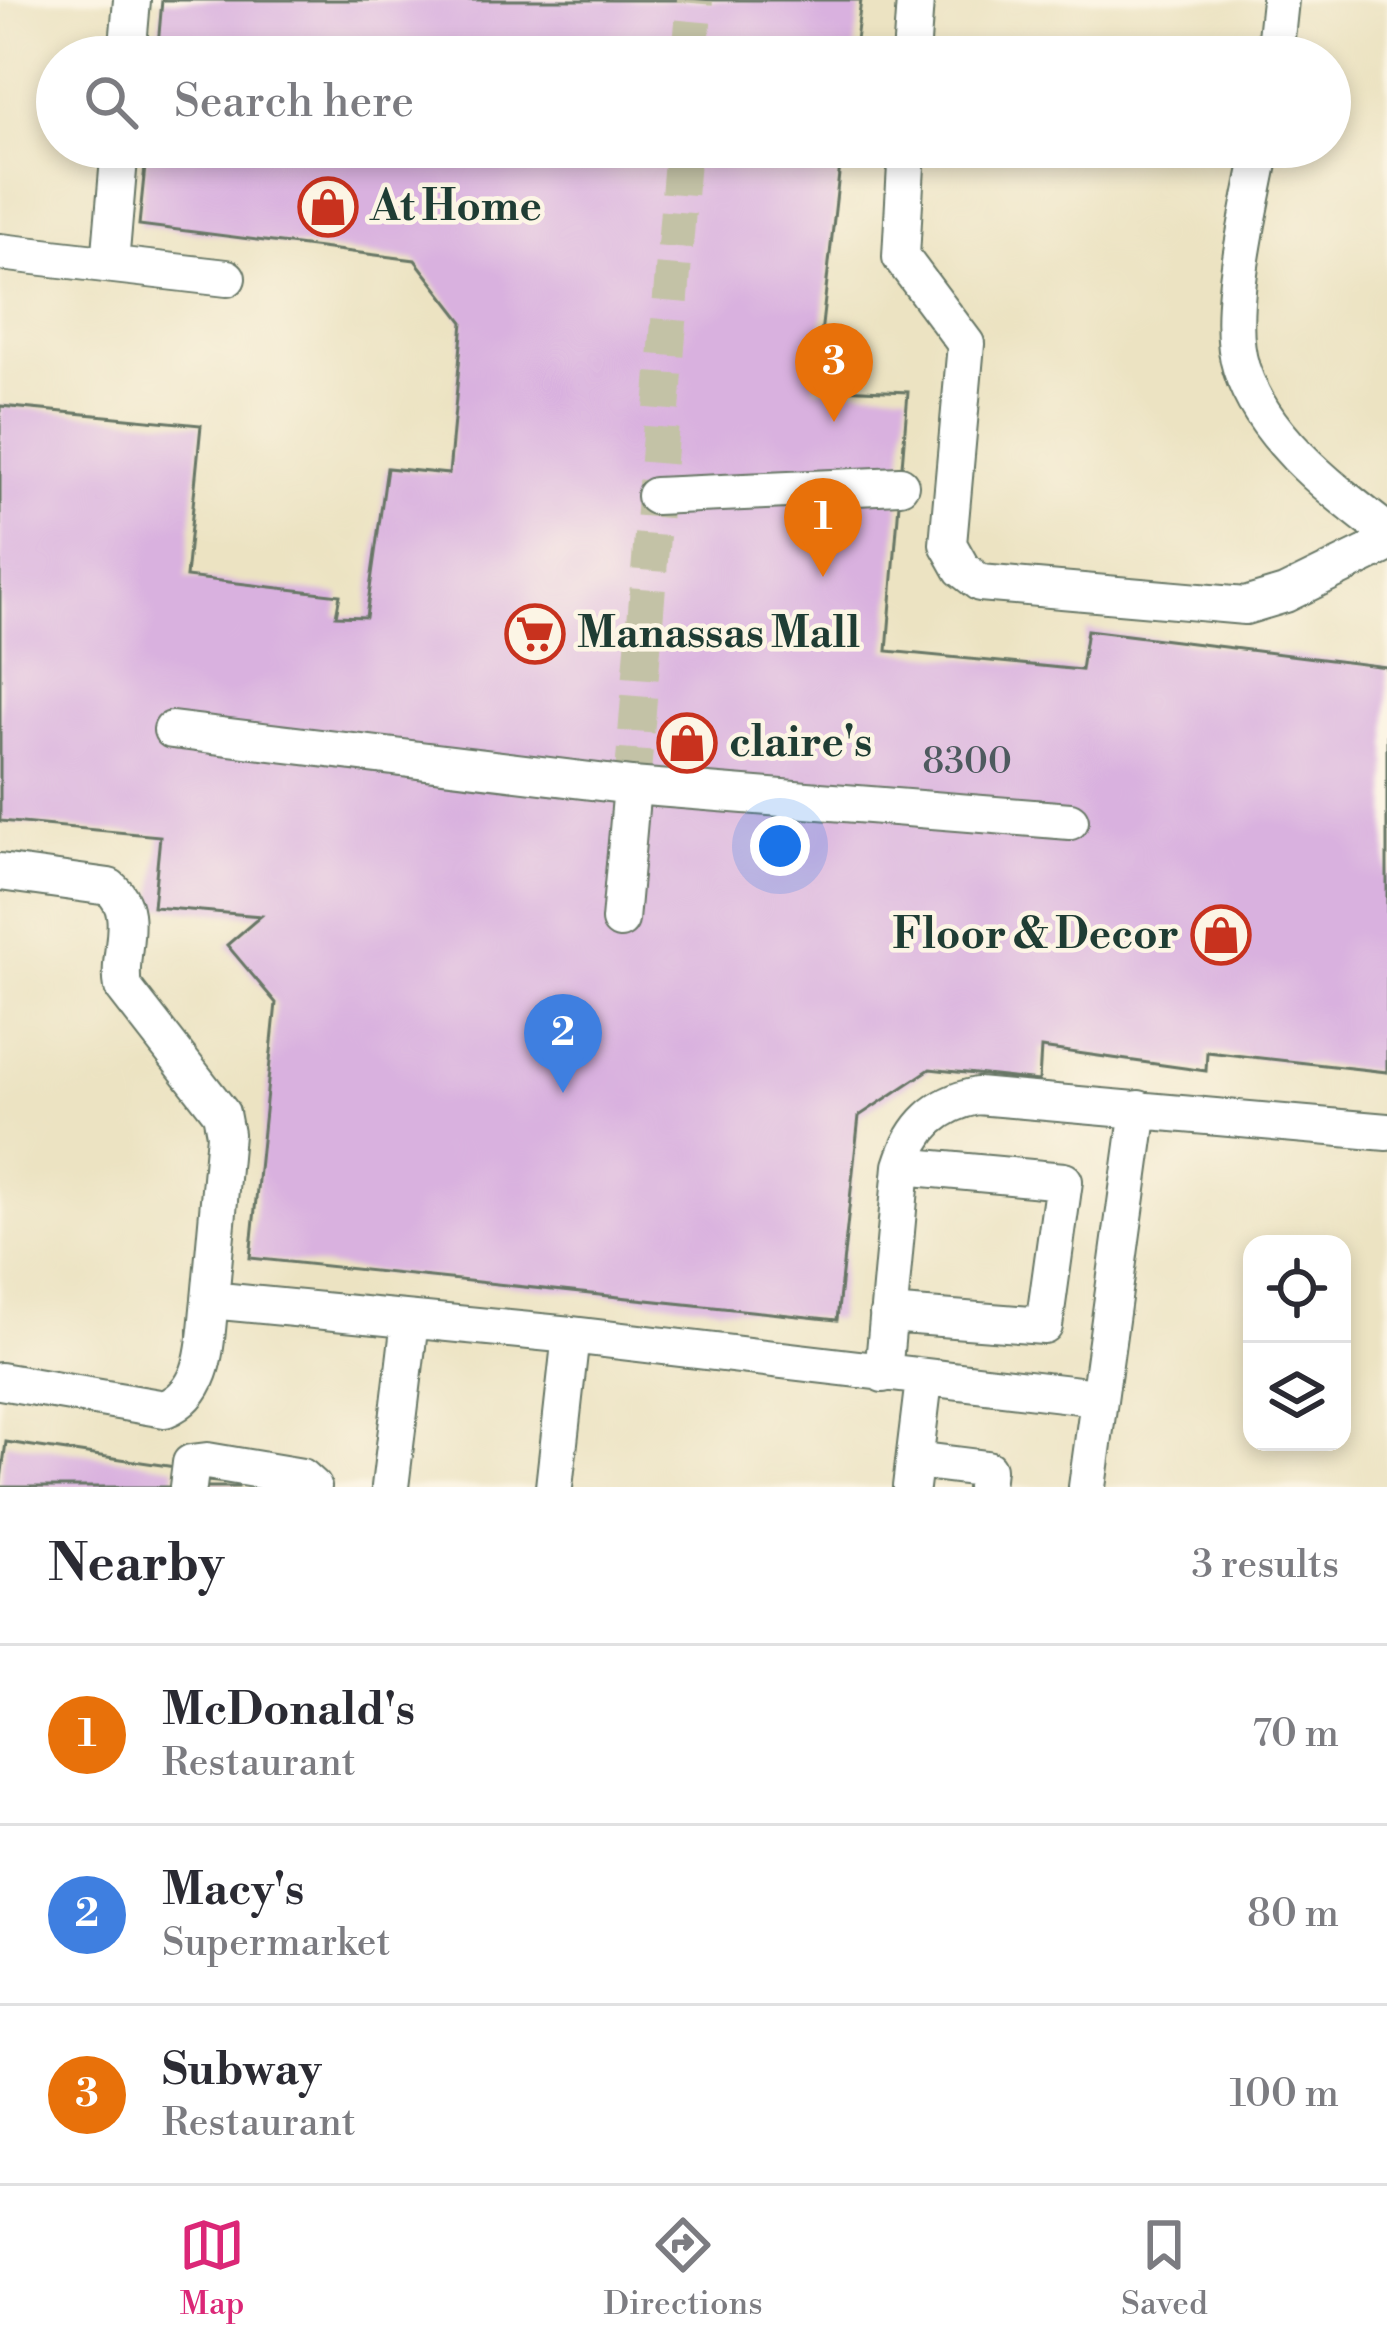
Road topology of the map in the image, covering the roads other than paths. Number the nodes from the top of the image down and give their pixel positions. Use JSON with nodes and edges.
{"nodes":[{"id":1,"x":132,"y":0,"type":"edge"},
{"id":2,"x":915,"y":0,"type":"edge"},
{"id":3,"x":1269,"y":0,"type":"edge"},
{"id":4,"x":1280,"y":0,"type":"edge"},
{"id":5,"x":129,"y":36,"type":"edge"},
{"id":6,"x":912,"y":36,"type":"edge"},
{"id":7,"x":1276,"y":36,"type":"edge"},
{"id":8,"x":118,"y":168,"type":"edge"},
{"id":9,"x":906,"y":168,"type":"edge"},
{"id":10,"x":1259,"y":168,"type":"edge"},
{"id":11,"x":0,"y":252,"type":"edge"},
{"id":12,"x":110,"y":264,"type":"junction"},
{"id":13,"x":227,"y":278,"type":"dead end"},
{"id":14,"x":900,"y":485,"type":"dead end"},
{"id":15,"x":655,"y":496,"type":"dead end"},
{"id":16,"x":1387,"y":532,"type":"edge"},
{"id":17,"x":1387,"y":544,"type":"edge"},
{"id":18,"x":172,"y":730,"type":"dead end"},
{"id":19,"x":632,"y":785,"type":"junction"},
{"id":20,"x":1070,"y":821,"type":"dead end"},
{"id":21,"x":0,"y":872,"type":"edge"},
{"id":22,"x":620,"y":920,"type":"dead end"},
{"id":23,"x":1139,"y":1108,"type":"junction"},
{"id":24,"x":1387,"y":1132,"type":"edge"},
{"id":25,"x":902,"y":1166,"type":"junction"},
{"id":26,"x":210,"y":1300,"type":"junction"},
{"id":27,"x":888,"y":1314,"type":"junction"},
{"id":28,"x":410,"y":1321,"type":"junction"},
{"id":29,"x":572,"y":1335,"type":"junction"},
{"id":30,"x":883,"y":1374,"type":"junction"},
{"id":31,"x":924,"y":1379,"type":"junction"},
{"id":32,"x":0,"y":1381,"type":"edge"},
{"id":33,"x":1096,"y":1397,"type":"junction"},
{"id":34,"x":913,"y":1473,"type":"edge"},
{"id":35,"x":188,"y":1487,"type":"edge"},
{"id":36,"x":313,"y":1487,"type":"edge"},
{"id":37,"x":390,"y":1487,"type":"edge"},
{"id":38,"x":554,"y":1487,"type":"edge"},
{"id":39,"x":985,"y":1487,"type":"edge"},
{"id":40,"x":1087,"y":1487,"type":"edge"}],
"edges":[{"from":1,"to":5,"type":"street"},
{"from":2,"to":6,"type":"street"},
{"from":3,"to":4,"type":"street"},
{"from":4,"to":7,"type":"street"},
{"from":8,"to":12,"type":"street"},
{"from":9,"to":17,"type":"street"},
{"from":10,"to":16,"type":"street"},
{"from":11,"to":12,"type":"street"},
{"from":12,"to":13,"type":"street"},
{"from":14,"to":15,"type":"street"},
{"from":18,"to":19,"type":"street"},
{"from":19,"to":20,"type":"street"},
{"from":19,"to":22,"type":"street"},
{"from":21,"to":26,"type":"street"},
{"from":23,"to":24,"type":"street"},
{"from":23,"to":25,"type":"street"},
{"from":23,"to":33,"type":"street"},
{"from":25,"to":27,"type":"street"},
{"from":25,"to":27,"type":"street"},
{"from":26,"to":28,"type":"street"},
{"from":26,"to":32,"type":"street"},
{"from":27,"to":30,"type":"street"},
{"from":28,"to":29,"type":"street"},
{"from":28,"to":37,"type":"street"},
{"from":29,"to":30,"type":"street"},
{"from":29,"to":38,"type":"street"},
{"from":30,"to":31,"type":"street"},
{"from":31,"to":33,"type":"street"},
{"from":31,"to":34,"type":"street"},
{"from":33,"to":40,"type":"street"},
{"from":34,"to":39,"type":"street"},
{"from":35,"to":36,"type":"street"}]}
